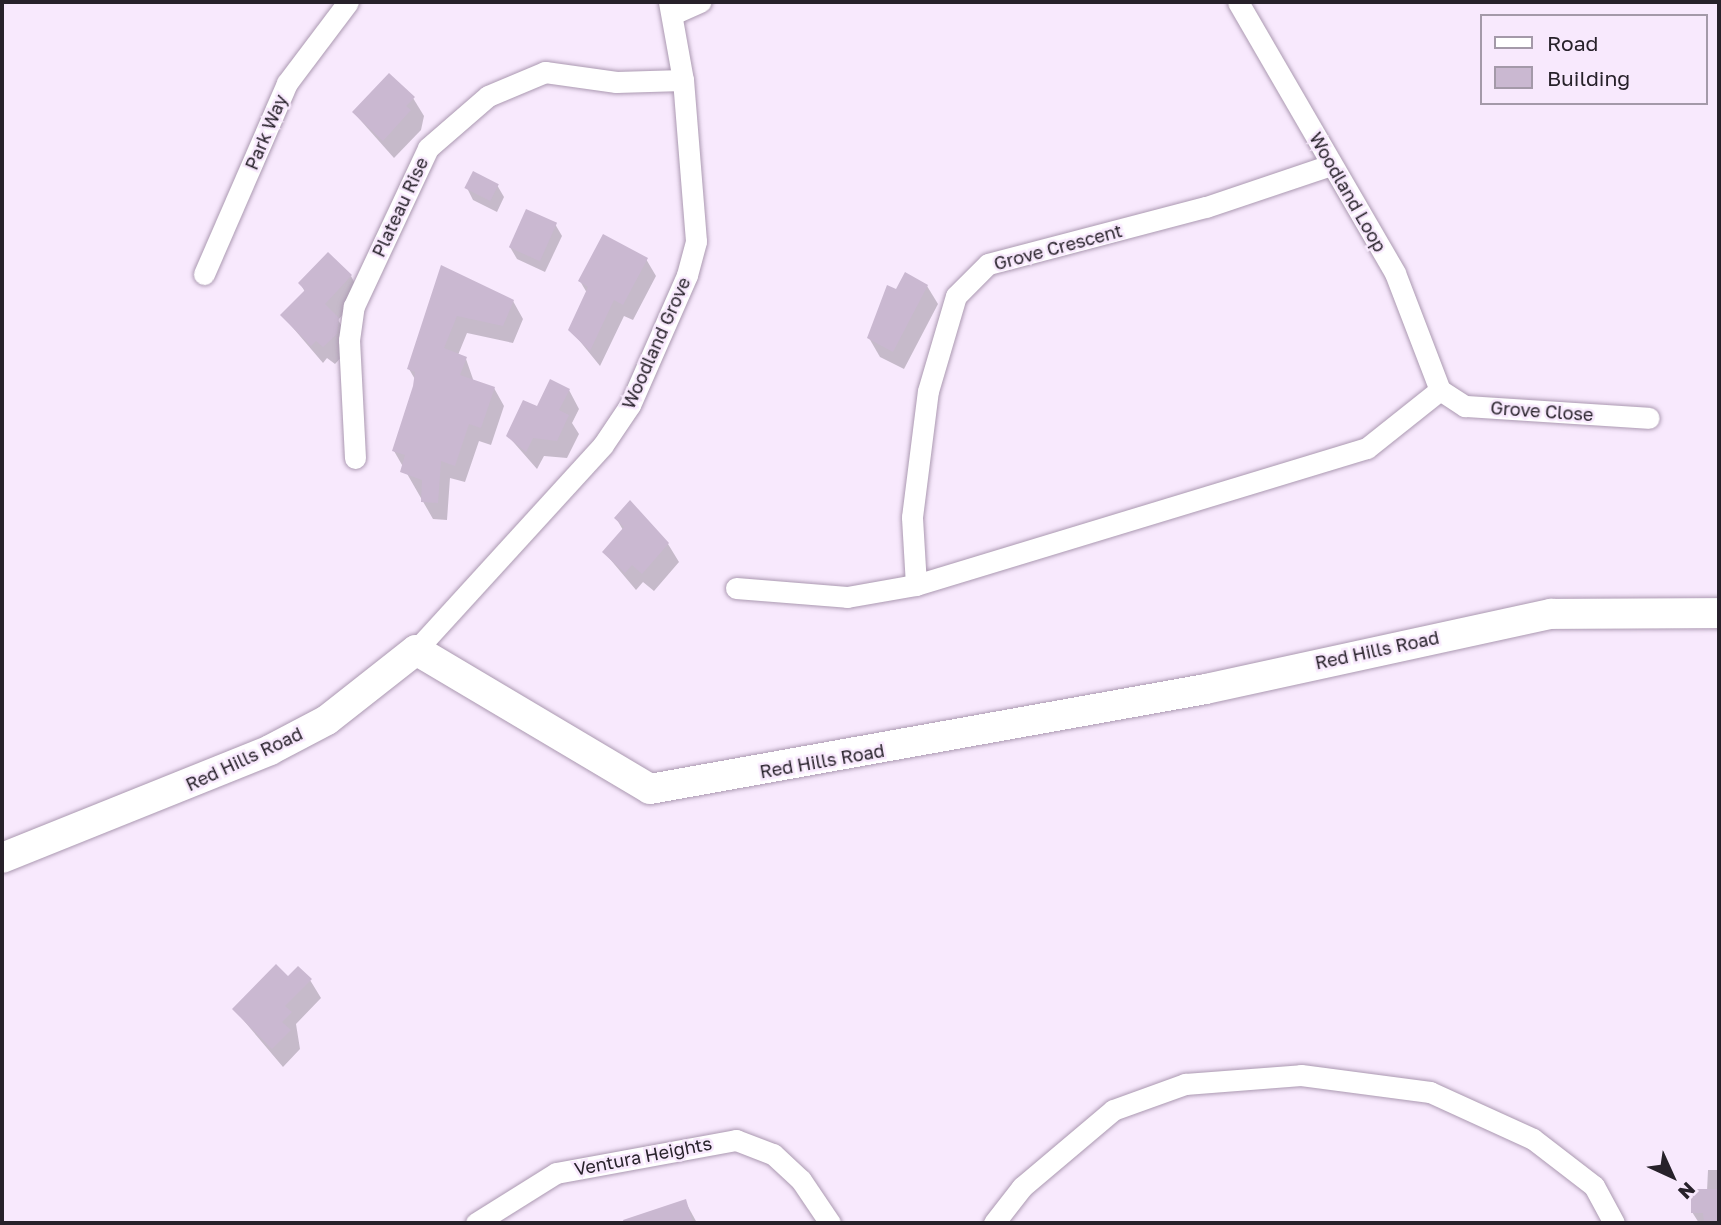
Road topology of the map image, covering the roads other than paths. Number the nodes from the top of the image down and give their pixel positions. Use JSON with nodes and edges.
{"nodes":[{"id":1,"x":348,"y":2,"type":"edge"},
{"id":2,"x":700,"y":2,"type":"edge"},
{"id":3,"x":1238,"y":2,"type":"edge"},
{"id":4,"x":671,"y":8,"type":"edge"},
{"id":5,"x":683,"y":80,"type":"junction"},
{"id":6,"x":1331,"y":165,"type":"junction"},
{"id":7,"x":204,"y":274,"type":"dead end"},
{"id":8,"x":1440,"y":390,"type":"junction"},
{"id":9,"x":1650,"y":418,"type":"dead end"},
{"id":10,"x":355,"y":458,"type":"dead end"},
{"id":11,"x":916,"y":585,"type":"junction"},
{"id":12,"x":736,"y":588,"type":"dead end"},
{"id":13,"x":1719,"y":613,"type":"edge"},
{"id":14,"x":416,"y":650,"type":"junction"},
{"id":15,"x":2,"y":858,"type":"edge"},
{"id":16,"x":476,"y":1223,"type":"edge"},
{"id":17,"x":830,"y":1223,"type":"edge"},
{"id":18,"x":994,"y":1223,"type":"edge"},
{"id":19,"x":1614,"y":1223,"type":"edge"}],
"edges":[{"from":1,"to":7,"type":"street","name":"Park Way"},
{"from":2,"to":4,"type":"street"},
{"from":3,"to":6,"type":"street","name":"Woodland Loop"},
{"from":4,"to":5,"type":"street","name":"Woodland Grove"},
{"from":5,"to":10,"type":"street","name":"Plateau Rise"},
{"from":5,"to":14,"type":"street","name":"Woodland Grove"},
{"from":6,"to":8,"type":"street","name":"Woodland Loop"},
{"from":6,"to":11,"type":"street","name":"Grove Crescent"},
{"from":8,"to":9,"type":"street","name":"Grove Close"},
{"from":8,"to":11,"type":"street"},
{"from":11,"to":12,"type":"street"},
{"from":13,"to":14,"type":"main road","name":"Red Hills Road"},
{"from":14,"to":15,"type":"main road","name":"Red Hills Road"},
{"from":16,"to":17,"type":"street","name":"Ventura Heights"},
{"from":18,"to":19,"type":"street"}]}
